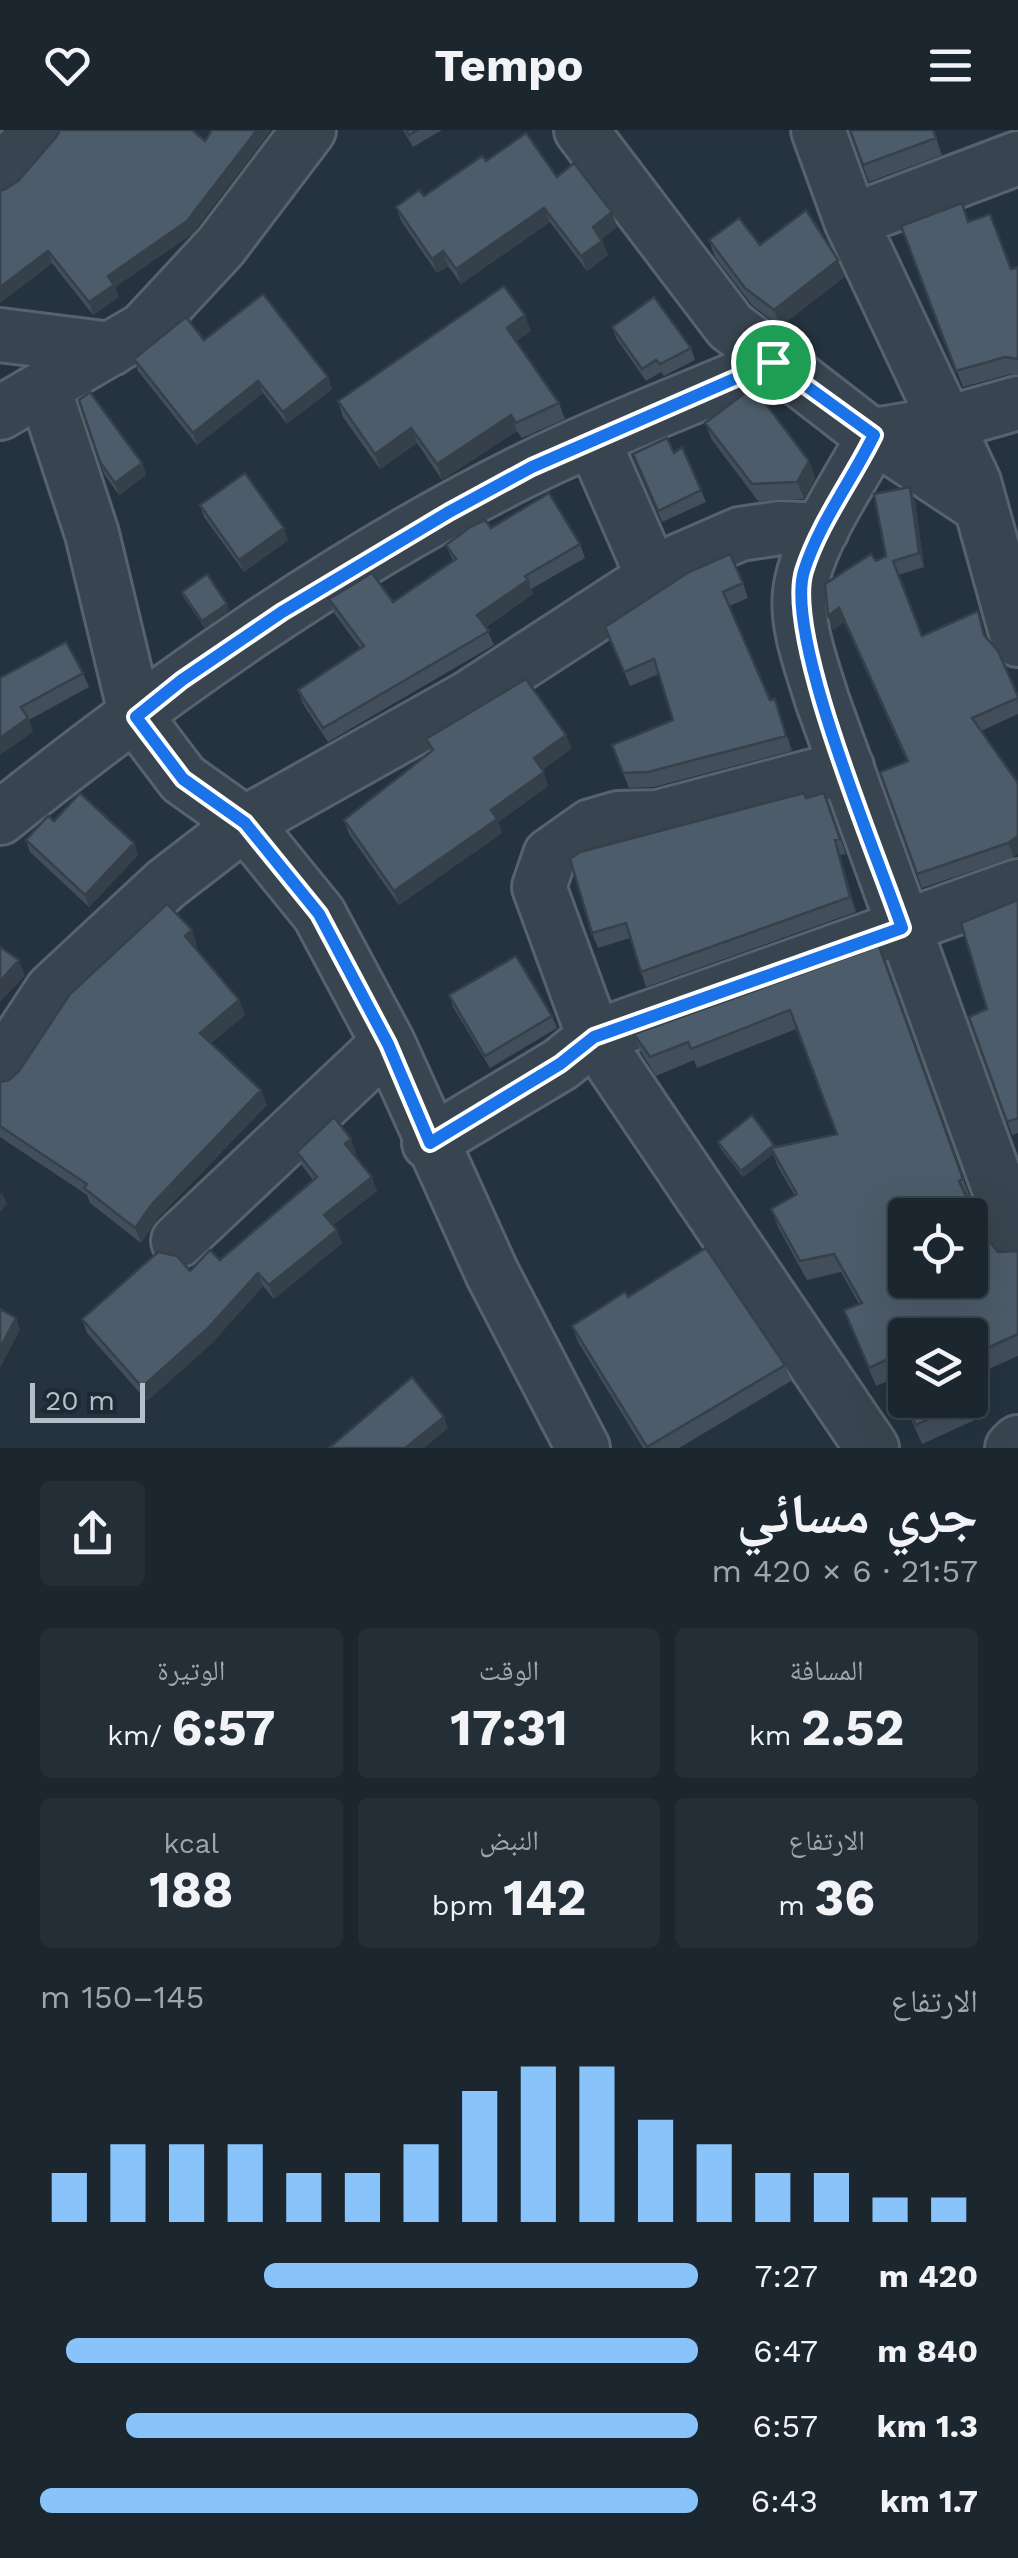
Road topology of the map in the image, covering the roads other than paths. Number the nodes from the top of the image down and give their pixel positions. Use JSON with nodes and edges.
{"nodes":[{"id":1,"x":39,"y":130,"type":"edge"},
{"id":2,"x":308,"y":130,"type":"edge"},
{"id":3,"x":581,"y":130,"type":"edge"},
{"id":4,"x":818,"y":130,"type":"edge"},
{"id":5,"x":1018,"y":158,"type":"edge"},
{"id":6,"x":0,"y":174,"type":"edge"},
{"id":7,"x":851,"y":221,"type":"junction"},
{"id":8,"x":0,"y":334,"type":"edge"},
{"id":9,"x":111,"y":350,"type":"junction"},
{"id":10,"x":773,"y":362,"type":"junction"},
{"id":11,"x":22,"y":401,"type":"edge"},
{"id":12,"x":1018,"y":404,"type":"edge"},
{"id":13,"x":947,"y":423,"type":"junction"},
{"id":14,"x":874,"y":435,"type":"junction"},
{"id":15,"x":594,"y":442,"type":"junction"},
{"id":16,"x":978,"y":505,"type":"junction"},
{"id":17,"x":822,"y":530,"type":"junction"},
{"id":18,"x":653,"y":578,"type":"junction"},
{"id":19,"x":1018,"y":640,"type":"edge"},
{"id":20,"x":136,"y":717,"type":"junction"},
{"id":21,"x":847,"y":767,"type":"junction"},
{"id":22,"x":0,"y":818,"type":"edge"},
{"id":23,"x":245,"y":823,"type":"junction"},
{"id":24,"x":1018,"y":886,"type":"edge"},
{"id":25,"x":902,"y":928,"type":"junction"},
{"id":26,"x":594,"y":1037,"type":"junction"},
{"id":27,"x":388,"y":1044,"type":"junction"},
{"id":28,"x":0,"y":1069,"type":"edge"},
{"id":29,"x":430,"y":1143,"type":"junction"},
{"id":30,"x":178,"y":1241,"type":"dead end"},
{"id":31,"x":1018,"y":1242,"type":"edge"},
{"id":32,"x":1018,"y":1442,"type":"edge"},
{"id":33,"x":583,"y":1448,"type":"edge"},
{"id":34,"x":872,"y":1448,"type":"edge"},
{"id":35,"x":1012,"y":1448,"type":"edge"}],
"edges":[{"from":1,"to":6,"type":"street"},
{"from":2,"to":9,"type":"street"},
{"from":3,"to":10,"type":"street"},
{"from":4,"to":7,"type":"street"},
{"from":5,"to":7,"type":"street"},
{"from":7,"to":13,"type":"street"},
{"from":8,"to":9,"type":"street"},
{"from":9,"to":11,"type":"street"},
{"from":10,"to":14,"type":"street"},
{"from":10,"to":15,"type":"street"},
{"from":11,"to":20,"type":"street"},
{"from":12,"to":13,"type":"street"},
{"from":13,"to":14,"type":"street"},
{"from":13,"to":16,"type":"street"},
{"from":14,"to":16,"type":"street"},
{"from":14,"to":17,"type":"street"},
{"from":15,"to":18,"type":"street"},
{"from":15,"to":20,"type":"street"},
{"from":16,"to":19,"type":"street"},
{"from":17,"to":18,"type":"street"},
{"from":17,"to":21,"type":"street"},
{"from":18,"to":23,"type":"street"},
{"from":20,"to":22,"type":"street"},
{"from":20,"to":23,"type":"street"},
{"from":21,"to":25,"type":"street"},
{"from":21,"to":26,"type":"street"},
{"from":23,"to":27,"type":"street"},
{"from":23,"to":28,"type":"street"},
{"from":24,"to":25,"type":"street"},
{"from":25,"to":26,"type":"street"},
{"from":25,"to":31,"type":"street"},
{"from":26,"to":29,"type":"street"},
{"from":26,"to":34,"type":"street"},
{"from":27,"to":29,"type":"street"},
{"from":27,"to":30,"type":"street"},
{"from":29,"to":33,"type":"street"},
{"from":32,"to":35,"type":"street"}]}
